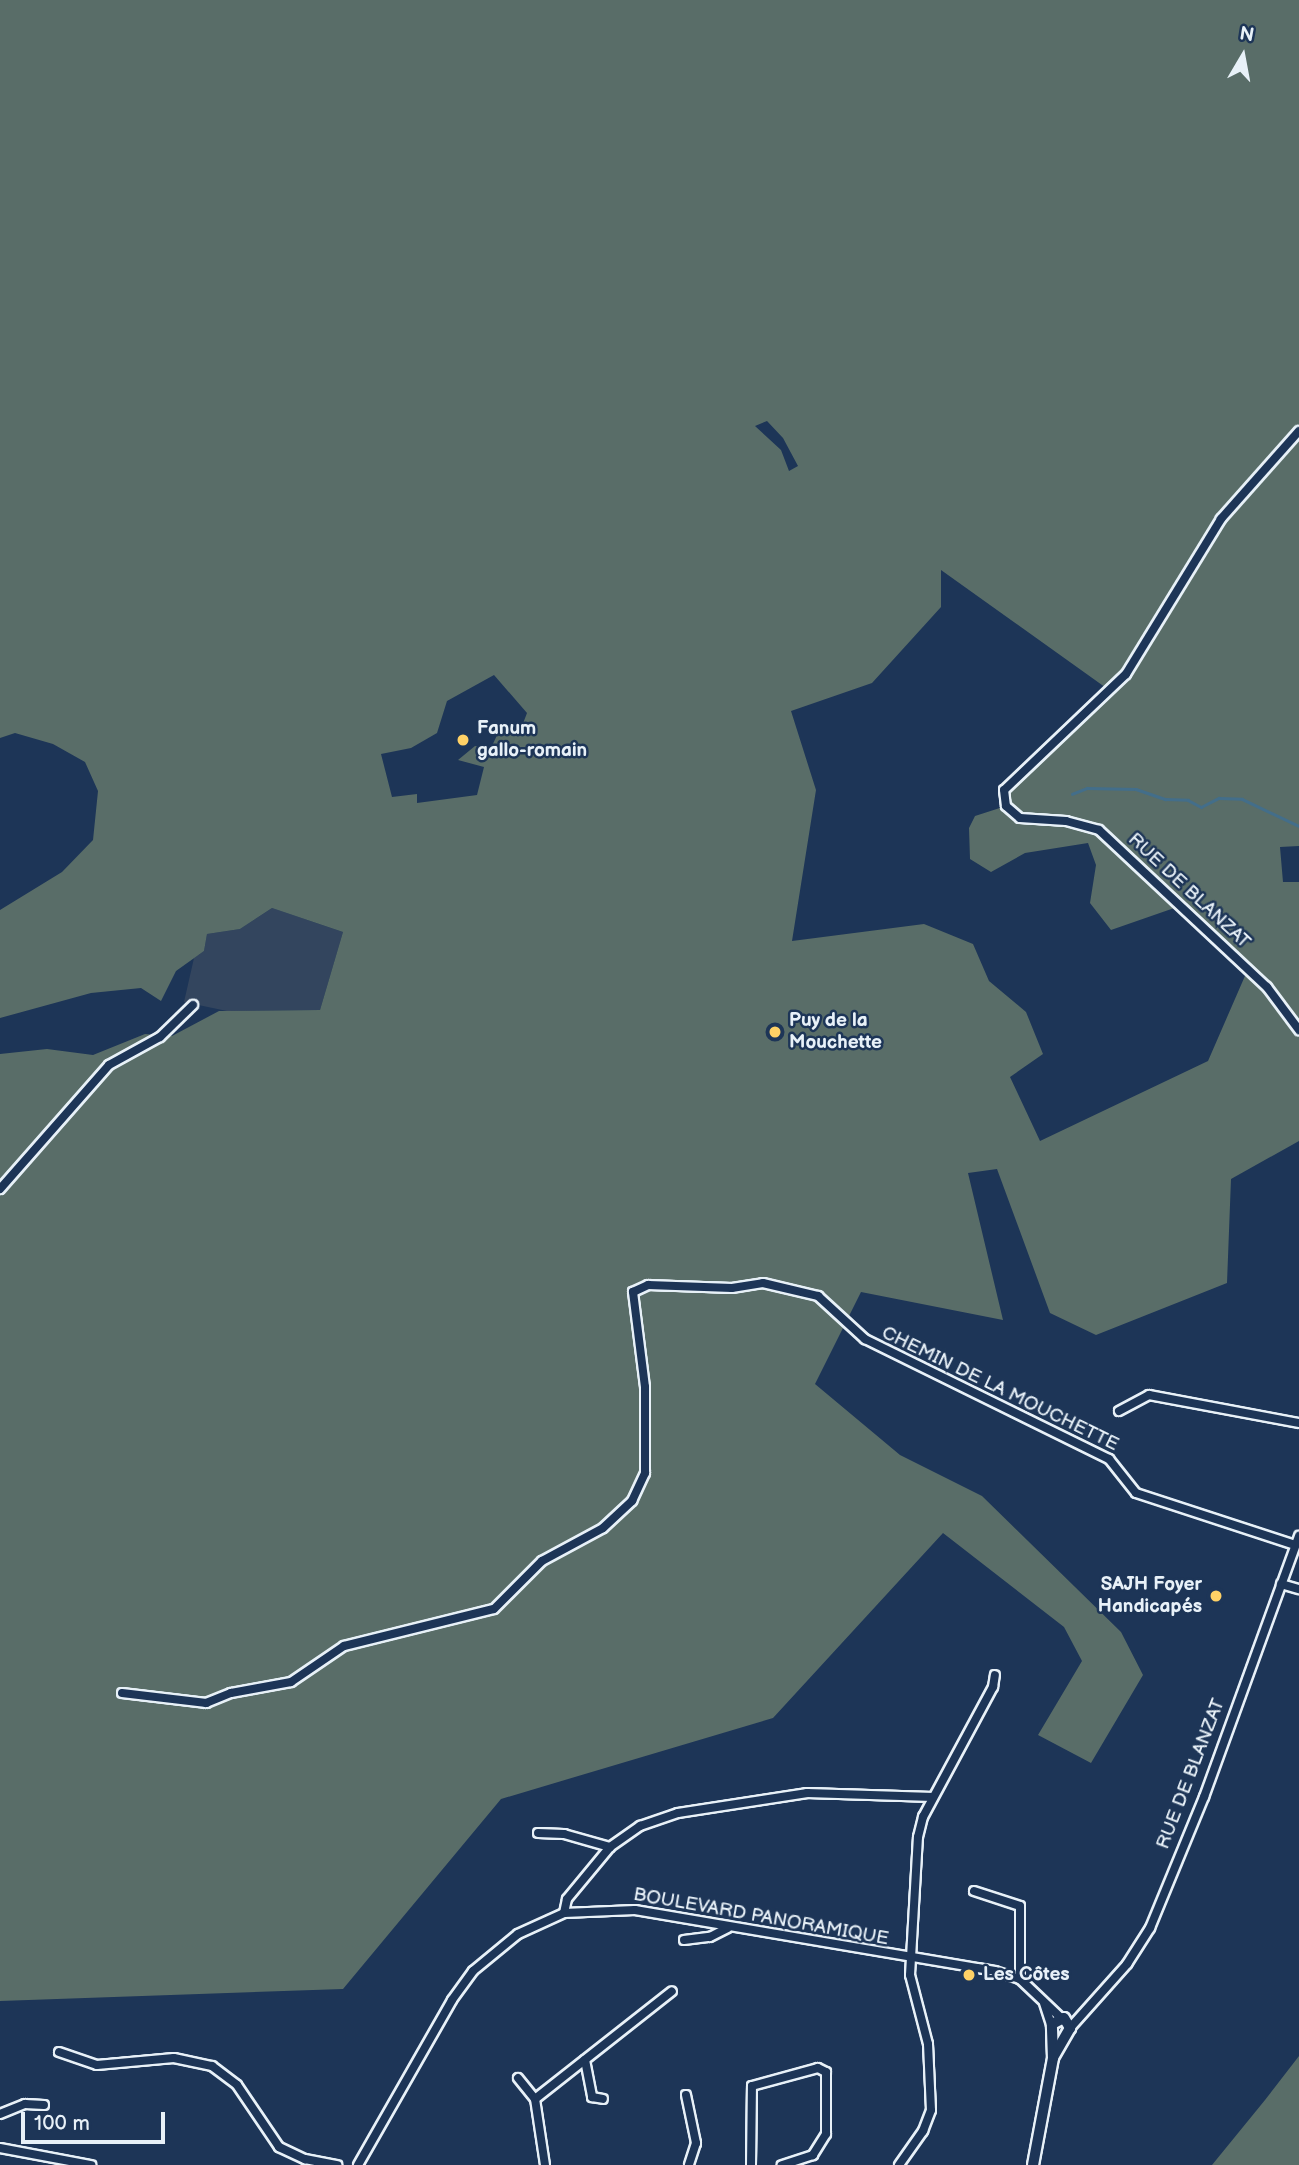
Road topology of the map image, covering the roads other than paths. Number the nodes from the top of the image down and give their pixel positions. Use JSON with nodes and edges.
{"nodes":[{"id":1,"x":1299,"y":431,"type":"edge"},
{"id":2,"x":192,"y":1005,"type":"dead end"},
{"id":3,"x":1299,"y":1030,"type":"edge"},
{"id":4,"x":0,"y":1189,"type":"edge"},
{"id":5,"x":1119,"y":1412,"type":"dead end"},
{"id":6,"x":1299,"y":1423,"type":"edge"},
{"id":7,"x":1299,"y":1536,"type":"edge"},
{"id":8,"x":1295,"y":1545,"type":"junction"},
{"id":9,"x":1281,"y":1584,"type":"junction"},
{"id":10,"x":1299,"y":1589,"type":"edge"},
{"id":11,"x":995,"y":1675,"type":"dead end"},
{"id":12,"x":122,"y":1693,"type":"dead end"},
{"id":13,"x":933,"y":1797,"type":"junction"},
{"id":14,"x":538,"y":1833,"type":"dead end"},
{"id":15,"x":610,"y":1847,"type":"junction"},
{"id":16,"x":974,"y":1891,"type":"dead end"},
{"id":17,"x":564,"y":1913,"type":"junction"},
{"id":18,"x":729,"y":1927,"type":"junction"},
{"id":19,"x":684,"y":1940,"type":"dead end"},
{"id":20,"x":910,"y":1958,"type":"junction"},
{"id":21,"x":1020,"y":1979,"type":"junction"},
{"id":22,"x":672,"y":1991,"type":"dead end"},
{"id":23,"x":1044,"y":2003,"type":"junction"},
{"id":24,"x":1087,"y":2008,"type":"junction"},
{"id":25,"x":1062,"y":2017,"type":"junction"},
{"id":26,"x":1052,"y":2029,"type":"junction"},
{"id":27,"x":1068,"y":2031,"type":"junction"},
{"id":28,"x":59,"y":2052,"type":"dead end"},
{"id":29,"x":1053,"y":2058,"type":"junction"},
{"id":30,"x":585,"y":2060,"type":"junction"},
{"id":31,"x":518,"y":2078,"type":"dead end"},
{"id":32,"x":686,"y":2095,"type":"dead end"},
{"id":33,"x":535,"y":2099,"type":"junction"},
{"id":34,"x":603,"y":2099,"type":"dead end"},
{"id":35,"x":44,"y":2105,"type":"dead end"},
{"id":36,"x":0,"y":2114,"type":"edge"},
{"id":37,"x":0,"y":2148,"type":"edge"},
{"id":38,"x":91,"y":2165,"type":"edge"},
{"id":39,"x":337,"y":2165,"type":"edge"},
{"id":40,"x":359,"y":2165,"type":"edge"},
{"id":41,"x":545,"y":2165,"type":"edge"},
{"id":42,"x":689,"y":2165,"type":"edge"},
{"id":43,"x":751,"y":2165,"type":"edge"},
{"id":44,"x":782,"y":2165,"type":"edge"},
{"id":45,"x":899,"y":2165,"type":"edge"},
{"id":46,"x":1033,"y":2165,"type":"edge"}],
"edges":[{"from":1,"to":3,"type":"street","name":"RUE DE BLANZAT"},
{"from":2,"to":4,"type":"street"},
{"from":5,"to":6,"type":"street"},
{"from":7,"to":8,"type":"street","name":"RUE DE BLANZAT"},
{"from":8,"to":9,"type":"street","name":"RUE DE BLANZAT"},
{"from":8,"to":12,"type":"street","name":"CHEMIN DE LA MOUCHETTE"},
{"from":9,"to":10,"type":"street"},
{"from":9,"to":24,"type":"street","name":"RUE DE BLANZAT"},
{"from":11,"to":13,"type":"street"},
{"from":13,"to":15,"type":"street"},
{"from":13,"to":20,"type":"street"},
{"from":14,"to":15,"type":"street"},
{"from":15,"to":17,"type":"street"},
{"from":16,"to":21,"type":"street"},
{"from":17,"to":18,"type":"street","name":"BOULEVARD PANORAMIQUE"},
{"from":17,"to":40,"type":"street","name":"BOULEVARD PANORAMIQUE"},
{"from":18,"to":19,"type":"street"},
{"from":18,"to":20,"type":"street","name":"BOULEVARD PANORAMIQUE"},
{"from":20,"to":21,"type":"street","name":"BOULEVARD PANORAMIQUE"},
{"from":20,"to":45,"type":"street"},
{"from":21,"to":23,"type":"street"},
{"from":22,"to":30,"type":"street"},
{"from":23,"to":25,"type":"street"},
{"from":23,"to":26,"type":"street"},
{"from":24,"to":25,"type":"street","name":"RUE DE BLANZAT"},
{"from":24,"to":27,"type":"street","name":"RUE DE BLANZAT"},
{"from":25,"to":26,"type":"street"},
{"from":25,"to":27,"type":"street"},
{"from":26,"to":27,"type":"street"},
{"from":26,"to":29,"type":"street","name":"RUE DE BLANZAT"},
{"from":27,"to":29,"type":"street","name":"RUE DE BLANZAT"},
{"from":28,"to":39,"type":"street"},
{"from":29,"to":46,"type":"street","name":"RUE DE BLANZAT"},
{"from":30,"to":33,"type":"street"},
{"from":30,"to":34,"type":"street"},
{"from":31,"to":33,"type":"street"},
{"from":32,"to":42,"type":"street"},
{"from":33,"to":41,"type":"street"},
{"from":35,"to":36,"type":"street"},
{"from":37,"to":38,"type":"street"},
{"from":43,"to":44,"type":"street"}]}
